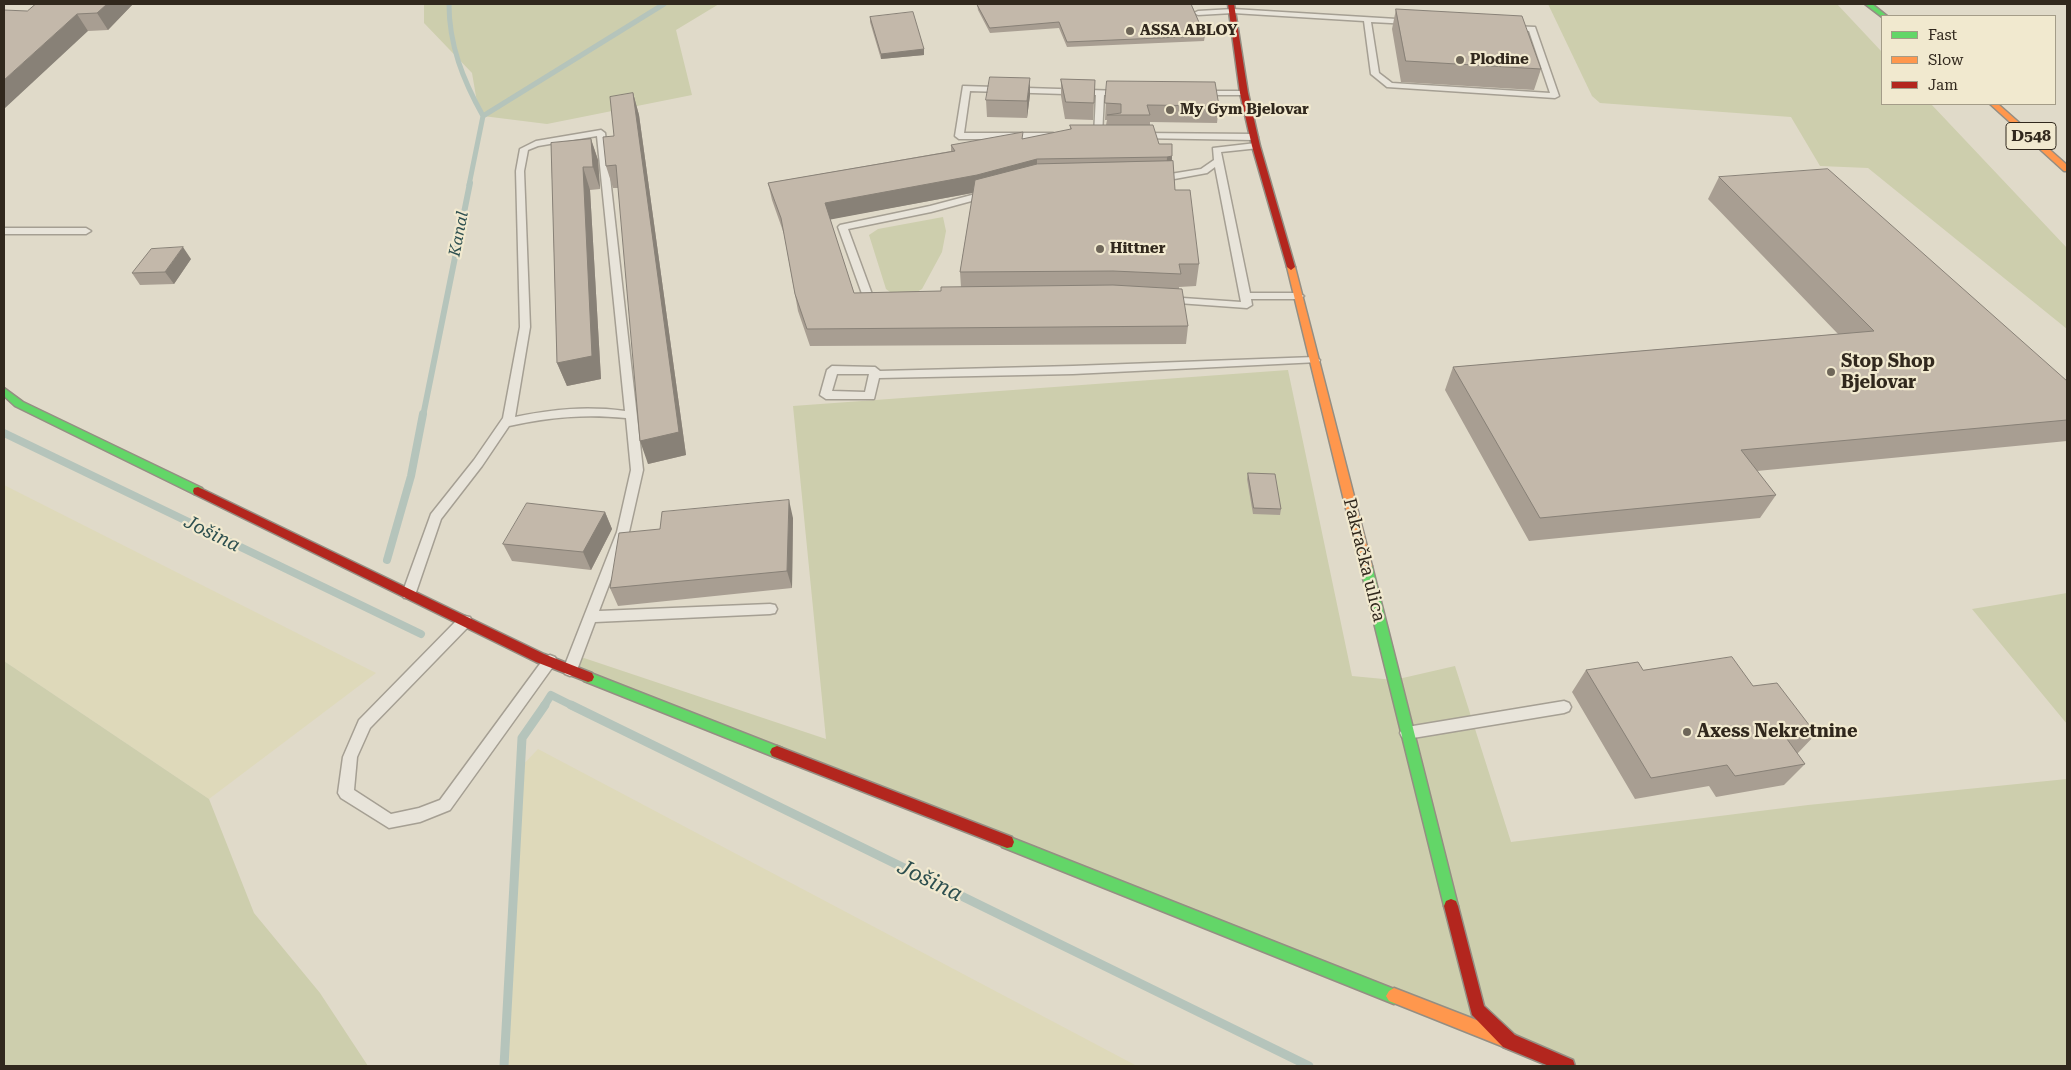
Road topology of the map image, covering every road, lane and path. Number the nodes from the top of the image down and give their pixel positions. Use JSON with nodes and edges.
{"nodes":[{"id":1,"x":1868,"y":4,"type":"edge"},
{"id":2,"x":1232,"y":7,"type":"edge"},
{"id":3,"x":1198,"y":12,"type":"dead end"},
{"id":4,"x":1883,"y":15,"type":"edge"},
{"id":5,"x":1367,"y":19,"type":"junction"},
{"id":6,"x":1416,"y":22,"type":"edge"},
{"id":7,"x":1503,"y":27,"type":"edge"},
{"id":8,"x":1100,"y":93,"type":"junction"},
{"id":9,"x":1129,"y":93,"type":"edge"},
{"id":10,"x":1197,"y":93,"type":"edge"},
{"id":11,"x":1244,"y":93,"type":"junction"},
{"id":12,"x":1995,"y":105,"type":"edge"},
{"id":13,"x":1058,"y":136,"type":"edge"},
{"id":14,"x":1088,"y":136,"type":"edge"},
{"id":15,"x":1098,"y":136,"type":"junction"},
{"id":16,"x":1108,"y":136,"type":"edge"},
{"id":17,"x":1127,"y":136,"type":"edge"},
{"id":18,"x":1255,"y":141,"type":"junction"},
{"id":19,"x":1218,"y":161,"type":"junction"},
{"id":20,"x":2067,"y":169,"type":"edge"},
{"id":21,"x":1147,"y":179,"type":"edge"},
{"id":22,"x":998,"y":191,"type":"edge"},
{"id":23,"x":4,"y":231,"type":"edge"},
{"id":24,"x":86,"y":231,"type":"dead end"},
{"id":25,"x":1245,"y":296,"type":"junction"},
{"id":26,"x":1299,"y":296,"type":"junction"},
{"id":27,"x":888,"y":300,"type":"edge"},
{"id":28,"x":1158,"y":300,"type":"edge"},
{"id":29,"x":1315,"y":360,"type":"junction"},
{"id":30,"x":874,"y":375,"type":"junction"},
{"id":31,"x":4,"y":391,"type":"edge"},
{"id":32,"x":631,"y":415,"type":"junction"},
{"id":33,"x":505,"y":423,"type":"junction"},
{"id":34,"x":409,"y":594,"type":"junction"},
{"id":35,"x":770,"y":609,"type":"dead end"},
{"id":36,"x":590,"y":617,"type":"junction"},
{"id":37,"x":465,"y":621,"type":"junction"},
{"id":38,"x":550,"y":662,"type":"junction"},
{"id":39,"x":570,"y":670,"type":"junction"},
{"id":40,"x":1564,"y":707,"type":"dead end"},
{"id":41,"x":1407,"y":733,"type":"junction"},
{"id":42,"x":1509,"y":1041,"type":"junction"},
{"id":43,"x":1567,"y":1066,"type":"edge"}],
"edges":[{"from":1,"to":4,"type":"street"},
{"from":2,"to":3,"type":"lane"},
{"from":2,"to":5,"type":"lane"},
{"from":2,"to":11,"type":"street","name":"Pakračka ulica"},
{"from":5,"to":6,"type":"lane"},
{"from":5,"to":7,"type":"lane"},
{"from":8,"to":9,"type":"lane"},
{"from":8,"to":13,"type":"lane"},
{"from":8,"to":15,"type":"lane"},
{"from":10,"to":11,"type":"lane"},
{"from":11,"to":18,"type":"street","name":"Pakračka ulica"},
{"from":12,"to":20,"type":"street","number":"D548"},
{"from":14,"to":15,"type":"lane"},
{"from":15,"to":16,"type":"lane"},
{"from":17,"to":18,"type":"lane"},
{"from":18,"to":19,"type":"lane"},
{"from":18,"to":26,"type":"street","name":"Pakračka ulica"},
{"from":19,"to":21,"type":"lane"},
{"from":19,"to":25,"type":"lane"},
{"from":22,"to":27,"type":"lane"},
{"from":23,"to":24,"type":"lane"},
{"from":25,"to":26,"type":"lane"},
{"from":25,"to":28,"type":"lane"},
{"from":26,"to":29,"type":"street","name":"Pakračka ulica"},
{"from":29,"to":30,"type":"lane"},
{"from":29,"to":41,"type":"street","name":"Pakračka ulica"},
{"from":30,"to":30,"type":"lane"},
{"from":31,"to":34,"type":"street"},
{"from":32,"to":33,"type":"lane"},
{"from":32,"to":33,"type":"lane"},
{"from":32,"to":36,"type":"lane"},
{"from":33,"to":34,"type":"lane"},
{"from":34,"to":37,"type":"street"},
{"from":35,"to":36,"type":"lane"},
{"from":36,"to":39,"type":"lane"},
{"from":37,"to":38,"type":"street"},
{"from":37,"to":38,"type":"lane"},
{"from":38,"to":39,"type":"street"},
{"from":39,"to":42,"type":"street"},
{"from":40,"to":41,"type":"lane"},
{"from":41,"to":42,"type":"street","name":"Pakračka ulica"},
{"from":42,"to":43,"type":"street","name":"Pakračka ulica"}]}
